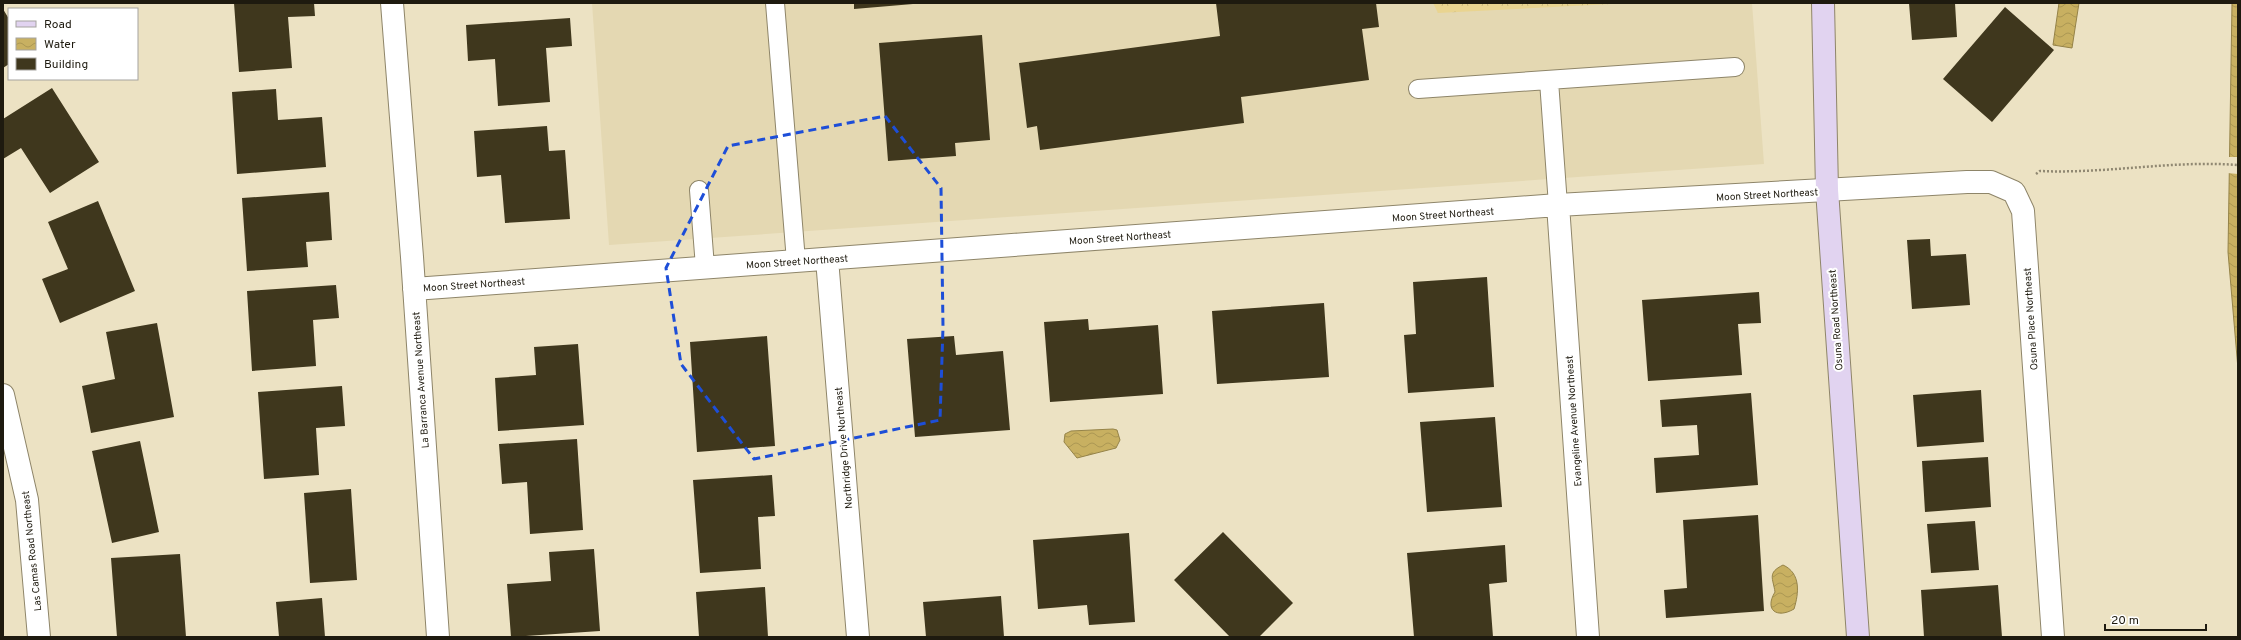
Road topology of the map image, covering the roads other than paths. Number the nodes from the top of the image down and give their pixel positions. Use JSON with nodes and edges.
{"nodes":[{"id":1,"x":392,"y":3,"type":"edge"},
{"id":2,"x":776,"y":3,"type":"edge"},
{"id":3,"x":1823,"y":3,"type":"edge"},
{"id":4,"x":1735,"y":67,"type":"dead end"},
{"id":5,"x":1549,"y":81,"type":"junction"},
{"id":6,"x":1418,"y":89,"type":"dead end"},
{"id":7,"x":699,"y":190,"type":"dead end"},
{"id":8,"x":1827,"y":190,"type":"junction"},
{"id":9,"x":1558,"y":205,"type":"junction"},
{"id":10,"x":827,"y":259,"type":"junction"},
{"id":11,"x":796,"y":261,"type":"junction"},
{"id":12,"x":705,"y":267,"type":"junction"},
{"id":13,"x":414,"y":289,"type":"junction"},
{"id":14,"x":3,"y":395,"type":"edge"},
{"id":15,"x":39,"y":637,"type":"edge"},
{"id":16,"x":438,"y":637,"type":"edge"},
{"id":17,"x":858,"y":637,"type":"edge"},
{"id":18,"x":1588,"y":637,"type":"edge"},
{"id":19,"x":1858,"y":637,"type":"edge"},
{"id":20,"x":2053,"y":637,"type":"edge"}],
"edges":[{"from":1,"to":13,"type":"street","name":"La Barranca Avenue Northeast"},
{"from":2,"to":11,"type":"lane"},
{"from":3,"to":8,"type":"street","name":"Osuna Road Northeast"},
{"from":4,"to":5,"type":"lane"},
{"from":5,"to":6,"type":"lane"},
{"from":5,"to":9,"type":"lane"},
{"from":7,"to":12,"type":"lane"},
{"from":8,"to":9,"type":"street","name":"Moon Street Northeast"},
{"from":8,"to":19,"type":"street","name":"Osuna Road Northeast"},
{"from":8,"to":20,"type":"street","name":"Osuna Place Northeast"},
{"from":9,"to":10,"type":"street","name":"Moon Street Northeast"},
{"from":9,"to":18,"type":"street","name":"Evangeline Avenue Northeast"},
{"from":10,"to":11,"type":"street","name":"Moon Street Northeast"},
{"from":10,"to":17,"type":"street","name":"Northridge Drive Northeast"},
{"from":11,"to":12,"type":"street","name":"Moon Street Northeast"},
{"from":12,"to":13,"type":"street","name":"Moon Street Northeast"},
{"from":13,"to":16,"type":"street","name":"La Barranca Avenue Northeast"},
{"from":14,"to":15,"type":"street","name":"Las Camas Road Northeast"}]}
